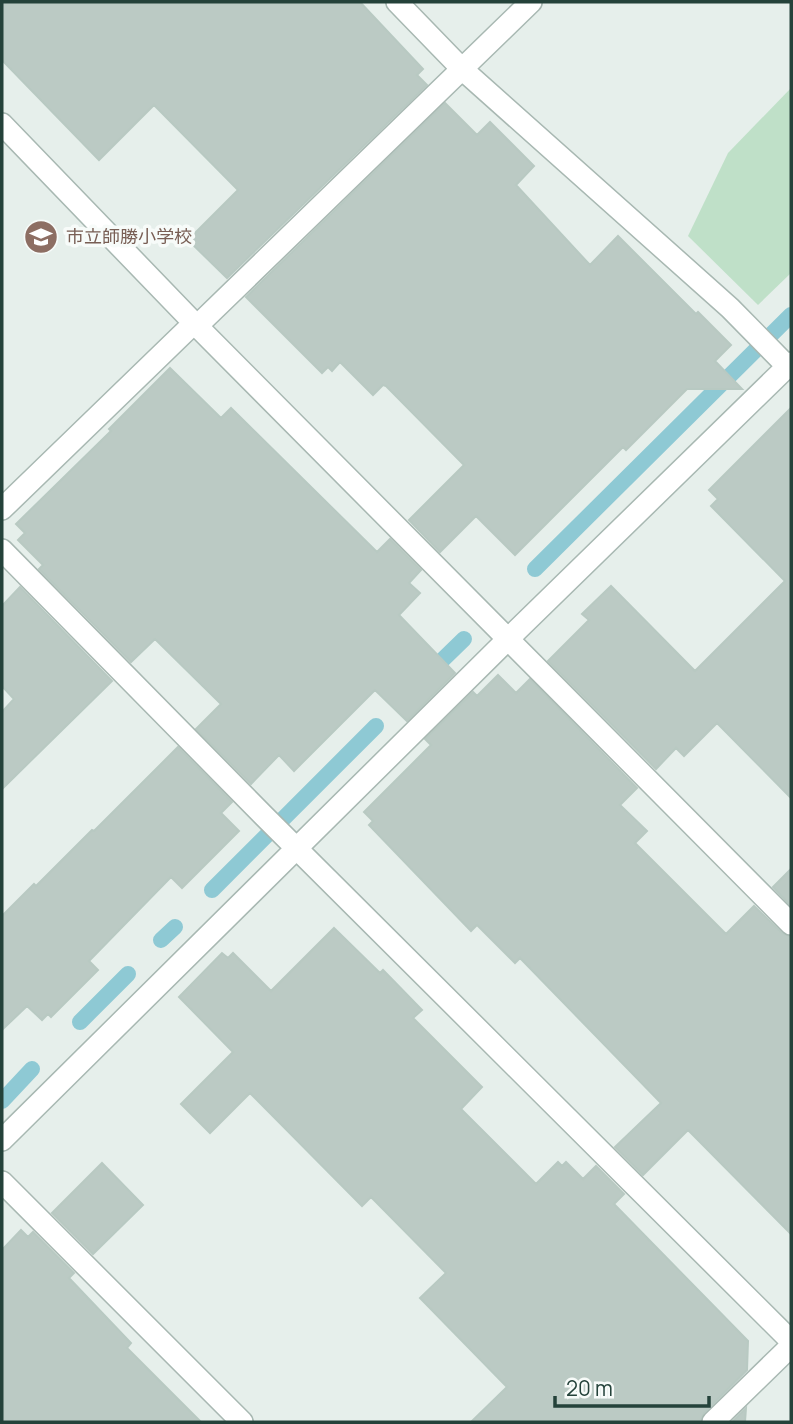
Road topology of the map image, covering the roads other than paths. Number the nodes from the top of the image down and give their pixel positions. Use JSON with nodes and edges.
{"nodes":[{"id":1,"x":397,"y":2,"type":"edge"},
{"id":2,"x":531,"y":2,"type":"edge"},
{"id":3,"x":462,"y":69,"type":"junction"},
{"id":4,"x":2,"y":124,"type":"edge"},
{"id":5,"x":196,"y":325,"type":"junction"},
{"id":6,"x":784,"y":361,"type":"edge"},
{"id":7,"x":2,"y":509,"type":"edge"},
{"id":8,"x":2,"y":550,"type":"edge"},
{"id":9,"x":508,"y":639,"type":"junction"},
{"id":10,"x":290,"y":843,"type":"junction"},
{"id":11,"x":791,"y":924,"type":"edge"},
{"id":12,"x":2,"y":1140,"type":"edge"},
{"id":13,"x":2,"y":1182,"type":"edge"},
{"id":14,"x":791,"y":1343,"type":"edge"},
{"id":15,"x":242,"y":1422,"type":"edge"},
{"id":16,"x":713,"y":1422,"type":"edge"}],
"edges":[{"from":1,"to":3,"type":"street"},
{"from":2,"to":3,"type":"street"},
{"from":3,"to":5,"type":"street"},
{"from":3,"to":6,"type":"street"},
{"from":4,"to":5,"type":"street"},
{"from":5,"to":7,"type":"street"},
{"from":5,"to":9,"type":"street"},
{"from":6,"to":9,"type":"street"},
{"from":8,"to":10,"type":"street"},
{"from":9,"to":10,"type":"street"},
{"from":9,"to":11,"type":"street"},
{"from":10,"to":12,"type":"street"},
{"from":10,"to":14,"type":"street"},
{"from":13,"to":15,"type":"street"},
{"from":14,"to":16,"type":"street"}]}
